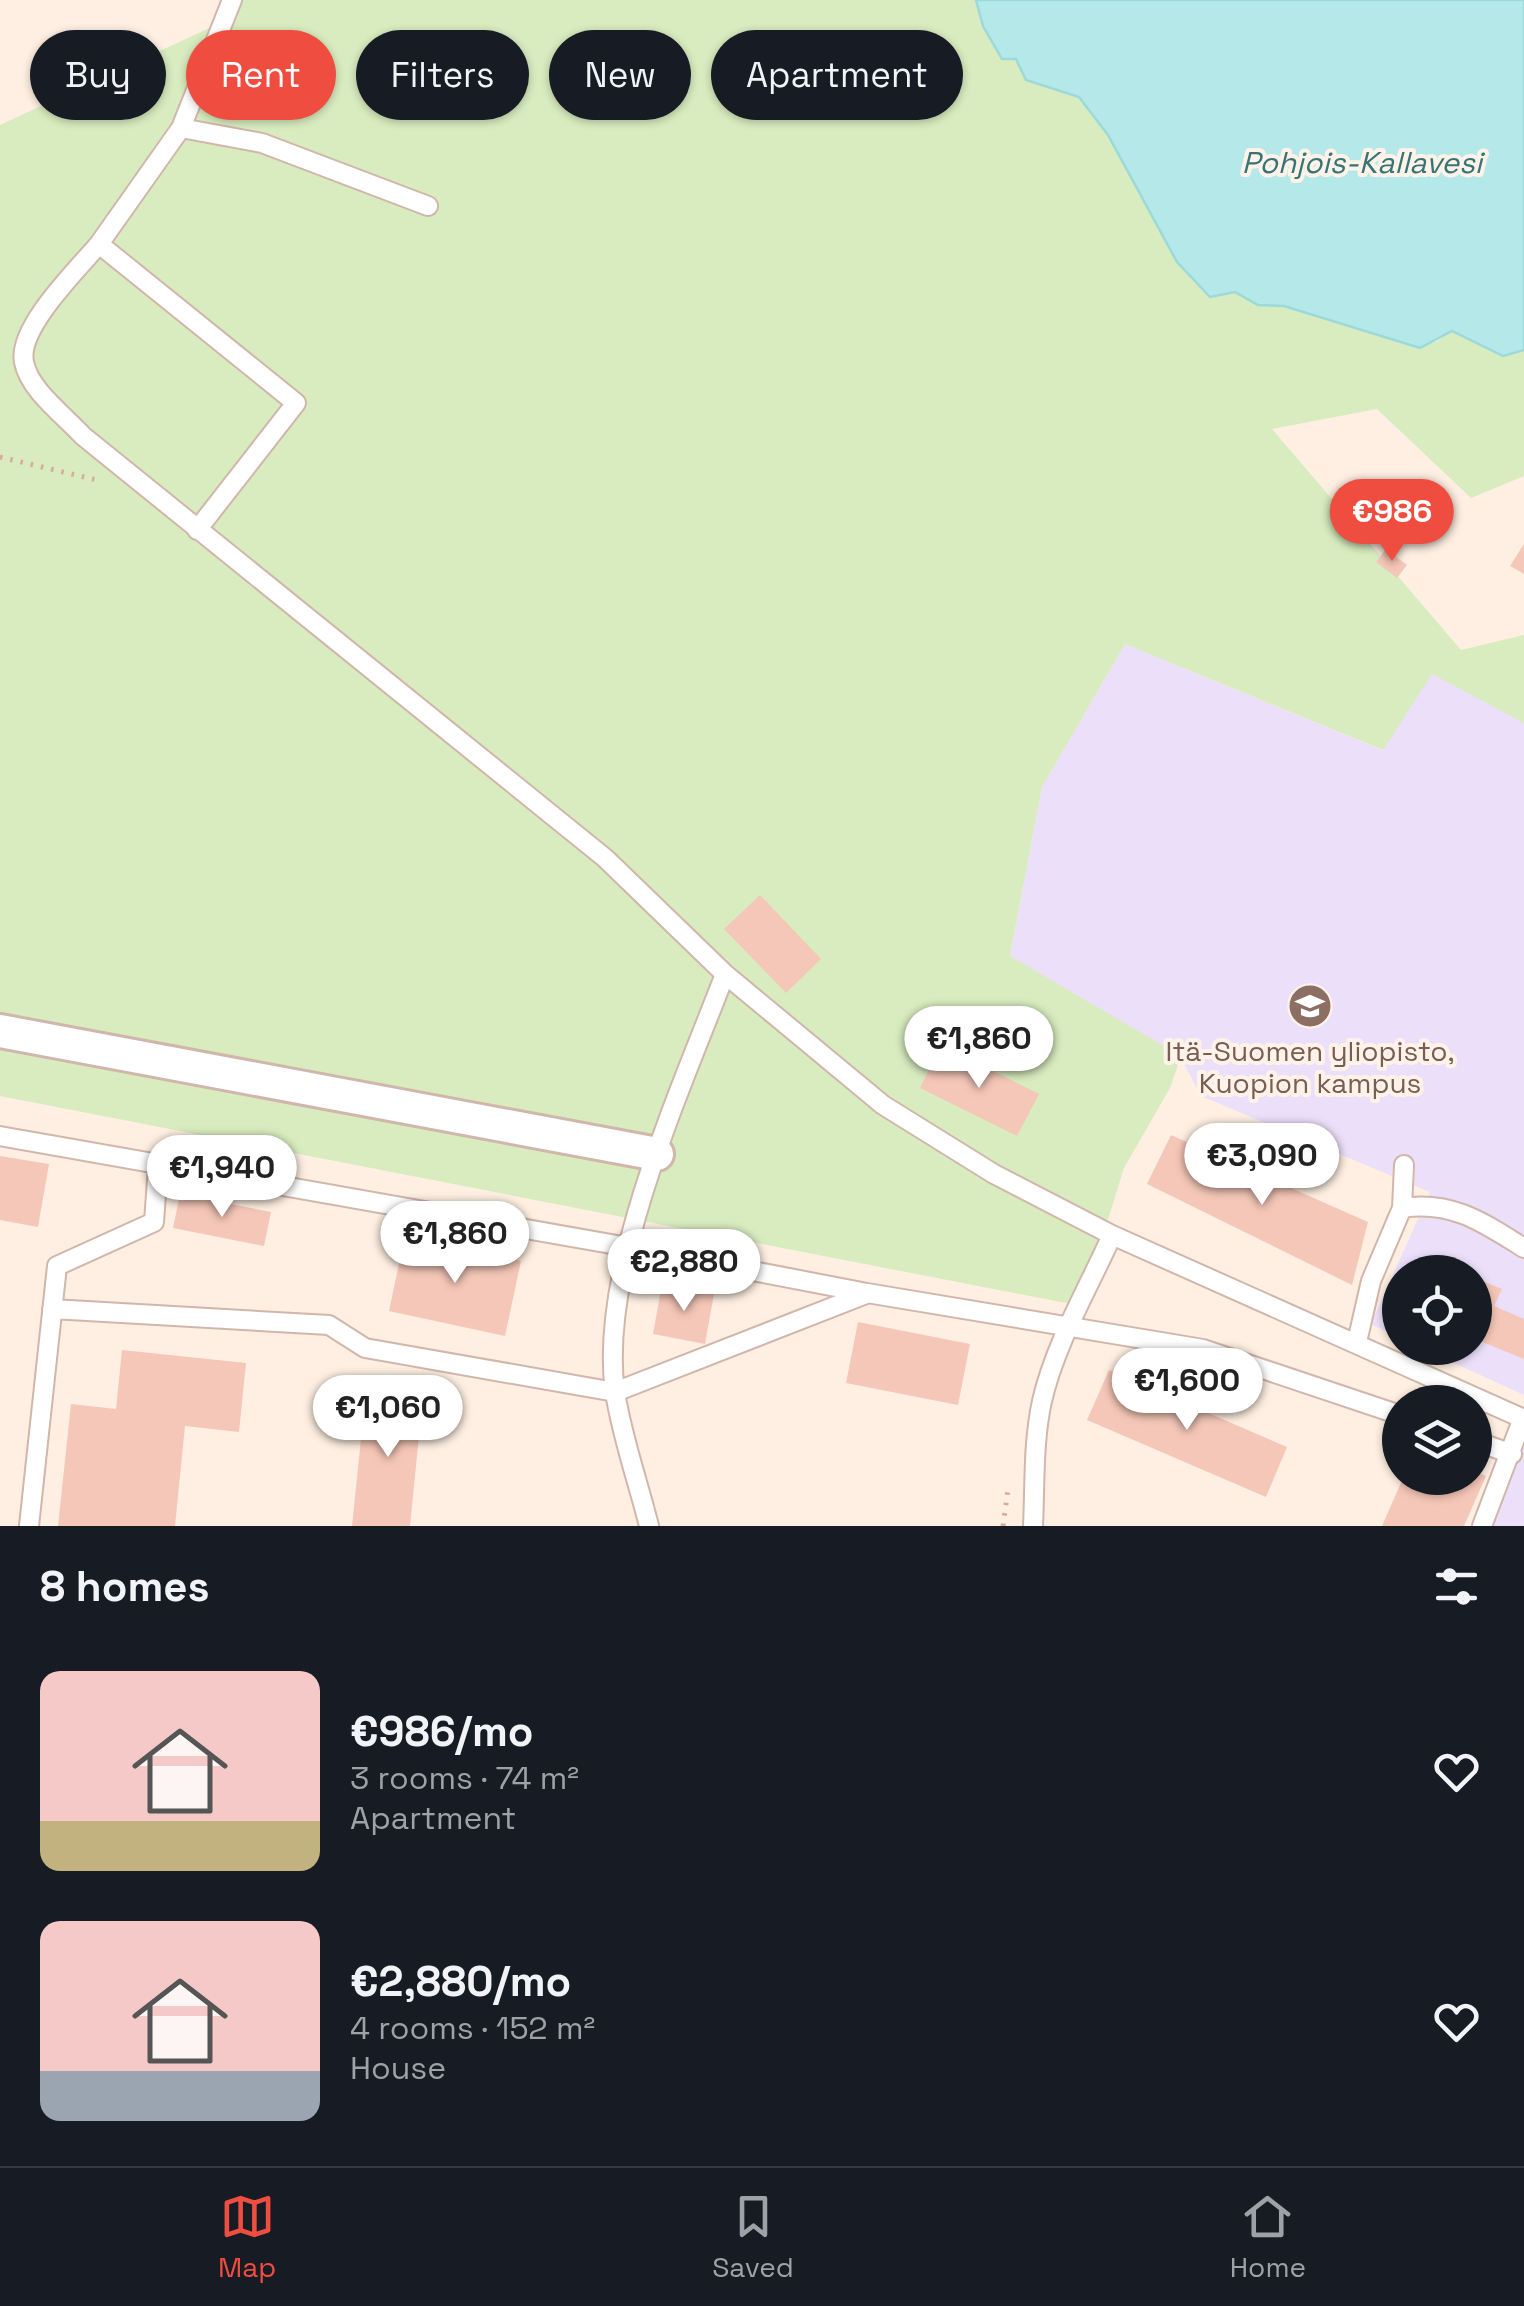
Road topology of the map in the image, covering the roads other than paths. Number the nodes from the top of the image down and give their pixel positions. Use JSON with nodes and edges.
{"nodes":[{"id":1,"x":232,"y":0,"type":"edge"},
{"id":2,"x":181,"y":128,"type":"junction"},
{"id":3,"x":428,"y":206,"type":"dead end"},
{"id":4,"x":99,"y":244,"type":"junction"},
{"id":5,"x":197,"y":530,"type":"junction"},
{"id":6,"x":725,"y":974,"type":"junction"},
{"id":7,"x":0,"y":1031,"type":"edge"},
{"id":8,"x":0,"y":1136,"type":"edge"},
{"id":9,"x":658,"y":1154,"type":"junction"},
{"id":10,"x":1404,"y":1165,"type":"dead end"},
{"id":11,"x":158,"y":1166,"type":"junction"},
{"id":12,"x":1402,"y":1208,"type":"junction"},
{"id":13,"x":1112,"y":1235,"type":"junction"},
{"id":14,"x":628,"y":1247,"type":"junction"},
{"id":15,"x":1524,"y":1248,"type":"edge"},
{"id":16,"x":866,"y":1294,"type":"junction"},
{"id":17,"x":52,"y":1309,"type":"junction"},
{"id":18,"x":1070,"y":1327,"type":"junction"},
{"id":19,"x":1356,"y":1342,"type":"junction"},
{"id":20,"x":615,"y":1392,"type":"junction"},
{"id":21,"x":1382,"y":1408,"type":"edge"},
{"id":22,"x":1524,"y":1418,"type":"edge"},
{"id":23,"x":1492,"y":1447,"type":"edge"},
{"id":24,"x":1512,"y":1454,"type":"junction"},
{"id":25,"x":29,"y":1526,"type":"edge"},
{"id":26,"x":649,"y":1526,"type":"edge"},
{"id":27,"x":1032,"y":1526,"type":"edge"},
{"id":28,"x":1482,"y":1526,"type":"edge"}],
"edges":[{"from":1,"to":2,"type":"lane"},
{"from":2,"to":3,"type":"lane"},
{"from":2,"to":4,"type":"lane"},
{"from":4,"to":5,"type":"lane"},
{"from":4,"to":5,"type":"lane"},
{"from":5,"to":6,"type":"lane"},
{"from":6,"to":9,"type":"lane"},
{"from":6,"to":13,"type":"lane"},
{"from":7,"to":9,"type":"street"},
{"from":8,"to":11,"type":"lane"},
{"from":9,"to":14,"type":"lane"},
{"from":10,"to":12,"type":"lane"},
{"from":11,"to":14,"type":"lane"},
{"from":11,"to":17,"type":"lane"},
{"from":12,"to":15,"type":"lane"},
{"from":12,"to":19,"type":"lane"},
{"from":13,"to":18,"type":"lane"},
{"from":13,"to":19,"type":"lane"},
{"from":14,"to":16,"type":"lane"},
{"from":14,"to":20,"type":"lane"},
{"from":16,"to":18,"type":"lane"},
{"from":16,"to":20,"type":"lane"},
{"from":17,"to":20,"type":"lane"},
{"from":17,"to":25,"type":"lane"},
{"from":18,"to":21,"type":"lane"},
{"from":18,"to":27,"type":"lane"},
{"from":19,"to":22,"type":"lane"},
{"from":20,"to":26,"type":"lane"},
{"from":22,"to":24,"type":"lane"},
{"from":23,"to":24,"type":"lane"},
{"from":24,"to":28,"type":"lane"}]}
